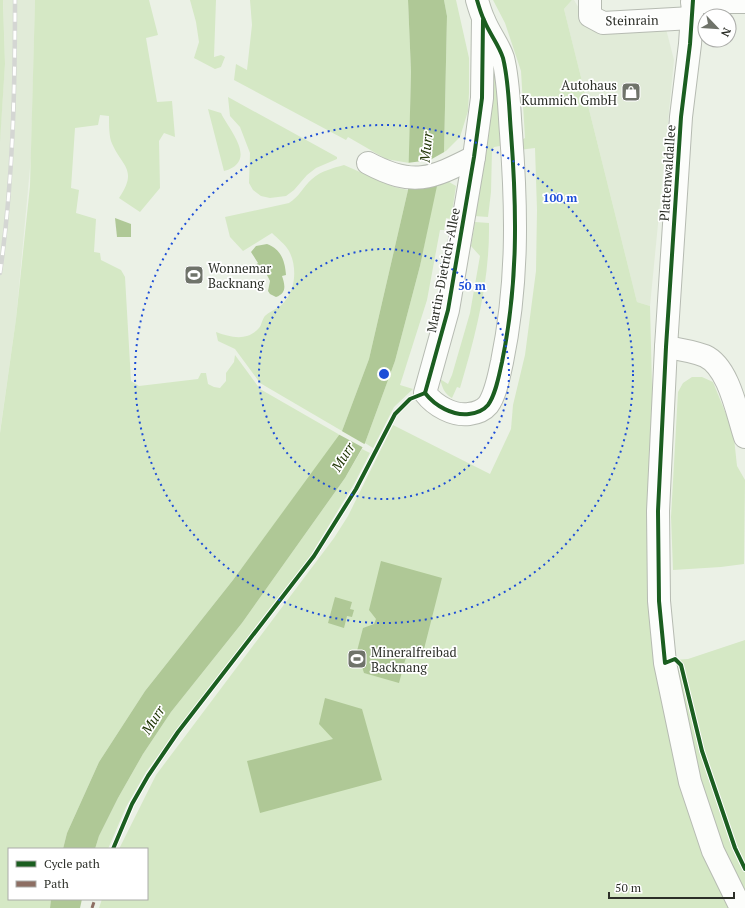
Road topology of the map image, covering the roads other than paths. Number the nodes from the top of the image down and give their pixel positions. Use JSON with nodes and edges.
{"nodes":[{"id":1,"x":590,"y":0,"type":"edge"},
{"id":2,"x":745,"y":2,"type":"edge"},
{"id":3,"x":692,"y":7,"type":"edge"},
{"id":4,"x":480,"y":9,"type":"edge"},
{"id":5,"x":466,"y":161,"type":"junction"},
{"id":6,"x":368,"y":163,"type":"dead end"},
{"id":7,"x":666,"y":347,"type":"junction"},
{"id":8,"x":745,"y":437,"type":"edge"},
{"id":9,"x":741,"y":908,"type":"edge"}],
"edges":[{"from":1,"to":3,"type":"street","name":"Steinrain"},
{"from":2,"to":3,"type":"street"},
{"from":3,"to":7,"type":"street","name":"Plattenwaldallee"},
{"from":4,"to":5,"type":"street","name":"Martin-Dietrich-Allee"},
{"from":4,"to":5,"type":"street","name":"Martin-Dietrich-Allee"},
{"from":5,"to":6,"type":"street"},
{"from":7,"to":8,"type":"street"},
{"from":7,"to":9,"type":"street","name":"Plattenwaldallee"}]}
